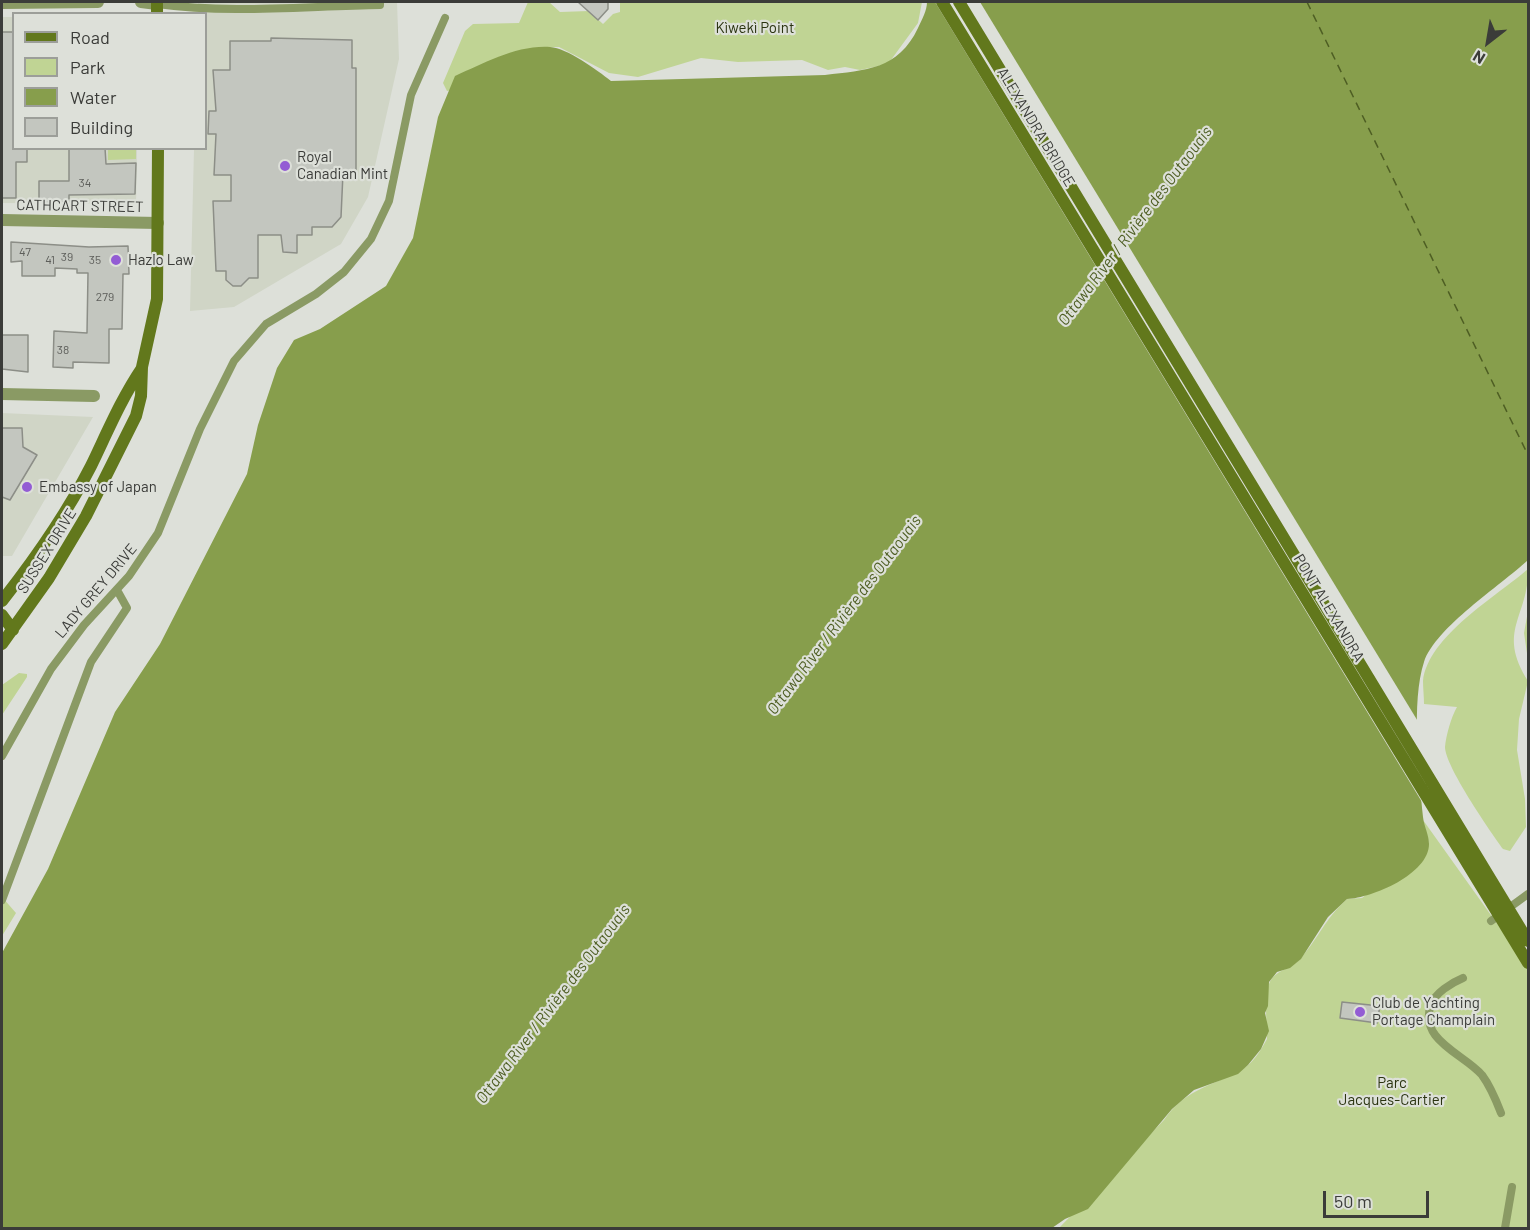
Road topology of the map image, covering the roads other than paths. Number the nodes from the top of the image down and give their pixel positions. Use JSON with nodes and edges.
{"nodes":[{"id":1,"x":98,"y":2,"type":"edge"},
{"id":2,"x":141,"y":2,"type":"edge"},
{"id":3,"x":380,"y":2,"type":"edge"},
{"id":4,"x":942,"y":2,"type":"edge"},
{"id":5,"x":959,"y":2,"type":"edge"},
{"id":6,"x":2,"y":3,"type":"edge"},
{"id":7,"x":157,"y":6,"type":"edge"},
{"id":8,"x":445,"y":18,"type":"dead end"},
{"id":9,"x":158,"y":150,"type":"edge"},
{"id":10,"x":2,"y":220,"type":"edge"},
{"id":11,"x":158,"y":223,"type":"junction"},
{"id":12,"x":1105,"y":268,"type":"joint"},
{"id":13,"x":142,"y":367,"type":"junction"},
{"id":14,"x":2,"y":394,"type":"edge"},
{"id":15,"x":94,"y":396,"type":"dead end"},
{"id":16,"x":117,"y":590,"type":"junction"},
{"id":17,"x":2,"y":601,"type":"edge"},
{"id":18,"x":2,"y":615,"type":"edge"},
{"id":19,"x":7,"y":627,"type":"edge"},
{"id":20,"x":2,"y":644,"type":"edge"},
{"id":21,"x":2,"y":756,"type":"edge"},
{"id":22,"x":1528,"y":894,"type":"edge"},
{"id":23,"x":2,"y":900,"type":"edge"},
{"id":24,"x":1491,"y":921,"type":"dead end"},
{"id":25,"x":1528,"y":941,"type":"edge"},
{"id":26,"x":1528,"y":963,"type":"edge"},
{"id":27,"x":1463,"y":978,"type":"dead end"},
{"id":28,"x":1501,"y":1113,"type":"dead end"},
{"id":29,"x":1512,"y":1187,"type":"dead end"},
{"id":30,"x":1504,"y":1228,"type":"edge"}],
"edges":[{"from":1,"to":6,"type":"street"},
{"from":2,"to":7,"type":"street"},
{"from":3,"to":7,"type":"lane"},
{"from":4,"to":12,"type":"main road","name":"ALEXANDRA BRIDGE"},
{"from":5,"to":25,"type":"main road"},
{"from":8,"to":16,"type":"lane","name":"LADY GREY DRIVE"},
{"from":9,"to":11,"type":"main road","name":"SUSSEX DRIVE"},
{"from":10,"to":11,"type":"street","name":"CATHCART STREET"},
{"from":11,"to":13,"type":"main road","name":"SUSSEX DRIVE"},
{"from":12,"to":26,"type":"main road","name":"PONT ALEXANDRA"},
{"from":13,"to":17,"type":"main road","name":"SUSSEX DRIVE"},
{"from":13,"to":19,"type":"main road","name":"SUSSEX DRIVE"},
{"from":14,"to":15,"type":"street"},
{"from":16,"to":21,"type":"lane","name":"LADY GREY DRIVE"},
{"from":16,"to":23,"type":"lane"},
{"from":18,"to":19,"type":"main road"},
{"from":19,"to":20,"type":"main road","name":"SUSSEX DRIVE"},
{"from":22,"to":24,"type":"lane"},
{"from":27,"to":28,"type":"lane"},
{"from":29,"to":30,"type":"lane"}]}
